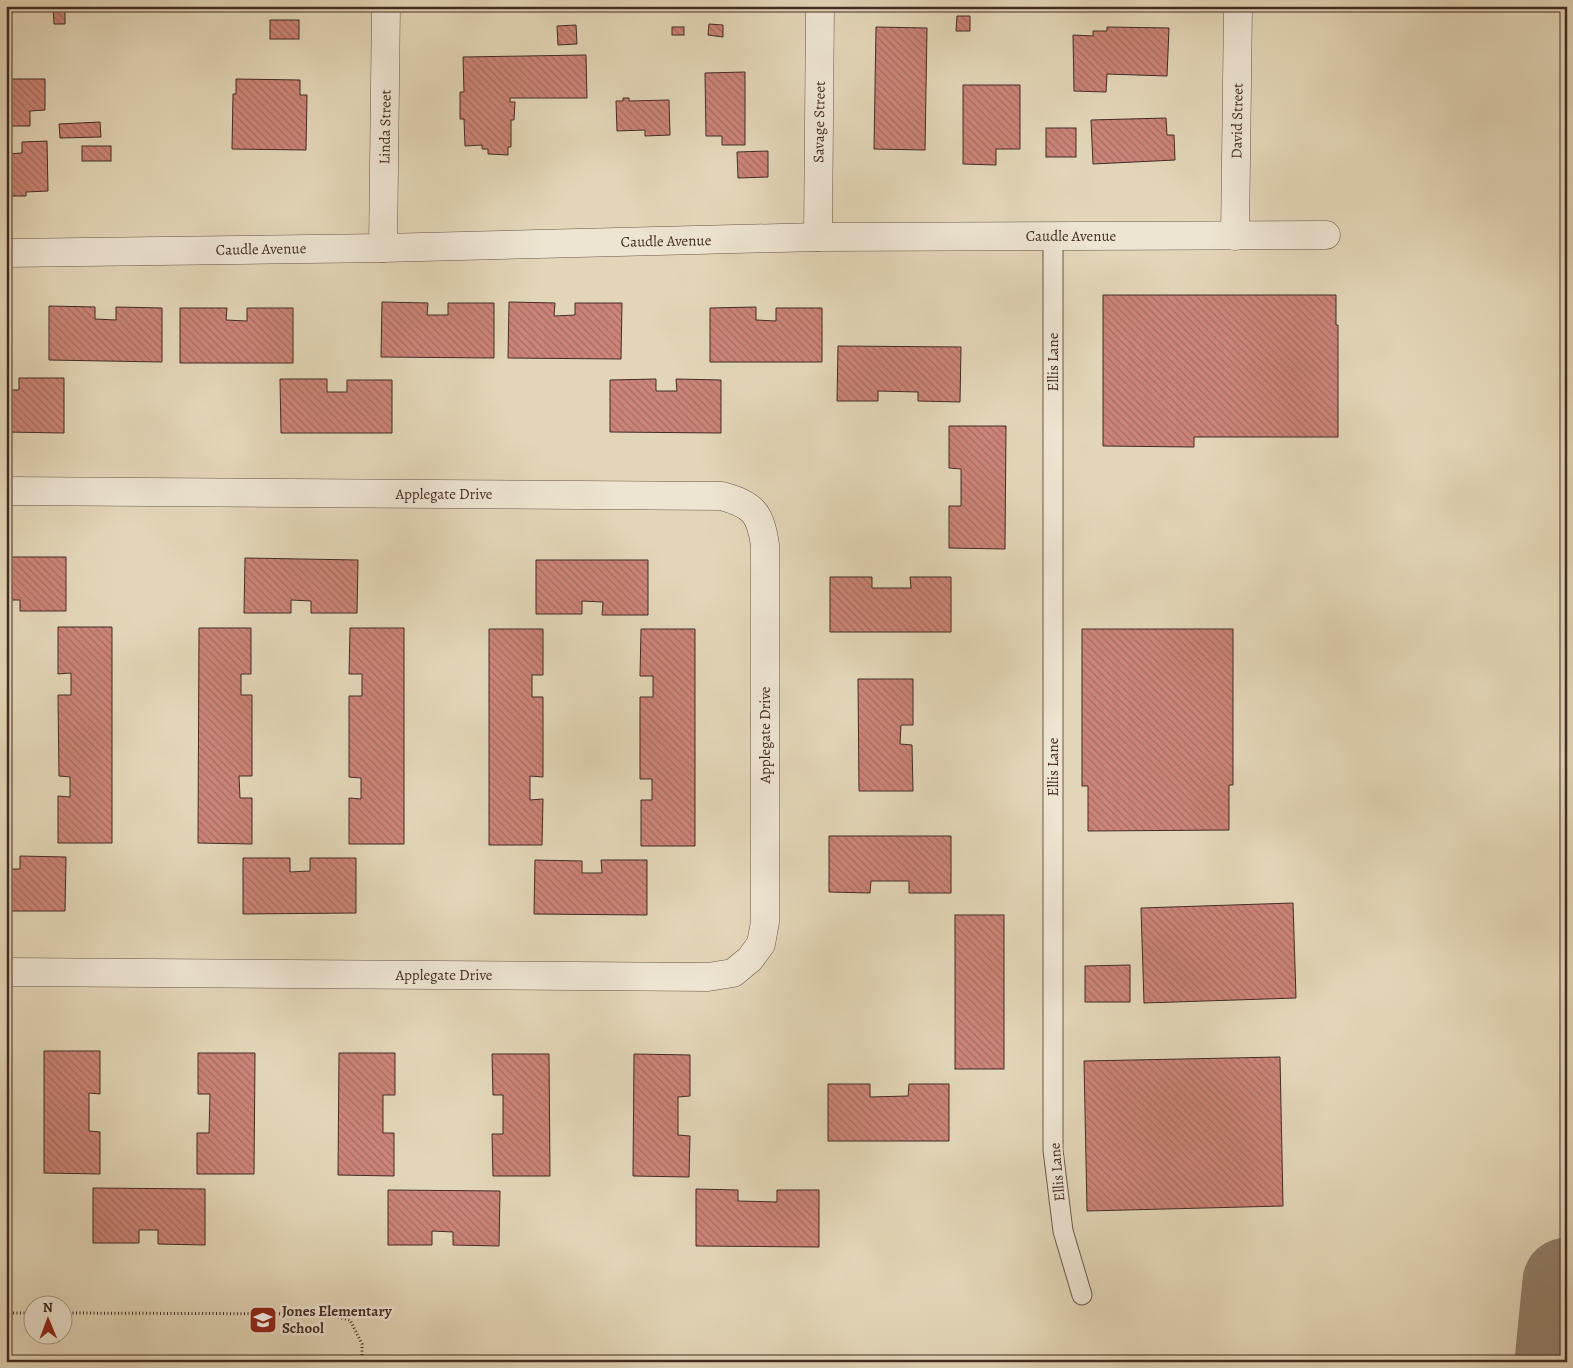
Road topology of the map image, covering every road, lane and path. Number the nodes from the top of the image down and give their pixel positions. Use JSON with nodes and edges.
{"nodes":[{"id":1,"x":386,"y":6,"type":"edge"},
{"id":2,"x":820,"y":6,"type":"edge"},
{"id":3,"x":1238,"y":6,"type":"edge"},
{"id":4,"x":1326,"y":235,"type":"dead end"},
{"id":5,"x":1052,"y":236,"type":"junction"},
{"id":6,"x":1235,"y":236,"type":"junction"},
{"id":7,"x":818,"y":237,"type":"junction"},
{"id":8,"x":383,"y":248,"type":"junction"},
{"id":9,"x":6,"y":253,"type":"edge"},
{"id":10,"x":6,"y":491,"type":"edge"},
{"id":11,"x":6,"y":972,"type":"edge"},
{"id":12,"x":1082,"y":1295,"type":"dead end"},
{"id":13,"x":6,"y":1313,"type":"edge"},
{"id":14,"x":22,"y":1313,"type":"edge"},
{"id":15,"x":72,"y":1313,"type":"edge"},
{"id":16,"x":362,"y":1362,"type":"edge"}],
"edges":[{"from":1,"to":8,"type":"street","name":"Linda Street"},
{"from":2,"to":7,"type":"street","name":"Savage Street"},
{"from":3,"to":6,"type":"street","name":"David Street"},
{"from":4,"to":6,"type":"street","name":"Caudle Avenue"},
{"from":5,"to":6,"type":"street","name":"Caudle Avenue"},
{"from":5,"to":7,"type":"street","name":"Caudle Avenue"},
{"from":5,"to":12,"type":"lane","name":"Ellis Lane"},
{"from":7,"to":8,"type":"street","name":"Caudle Avenue"},
{"from":8,"to":9,"type":"street","name":"Caudle Avenue"},
{"from":10,"to":11,"type":"street","name":"Applegate Drive"},
{"from":13,"to":14,"type":"path"},
{"from":15,"to":16,"type":"path"}]}
